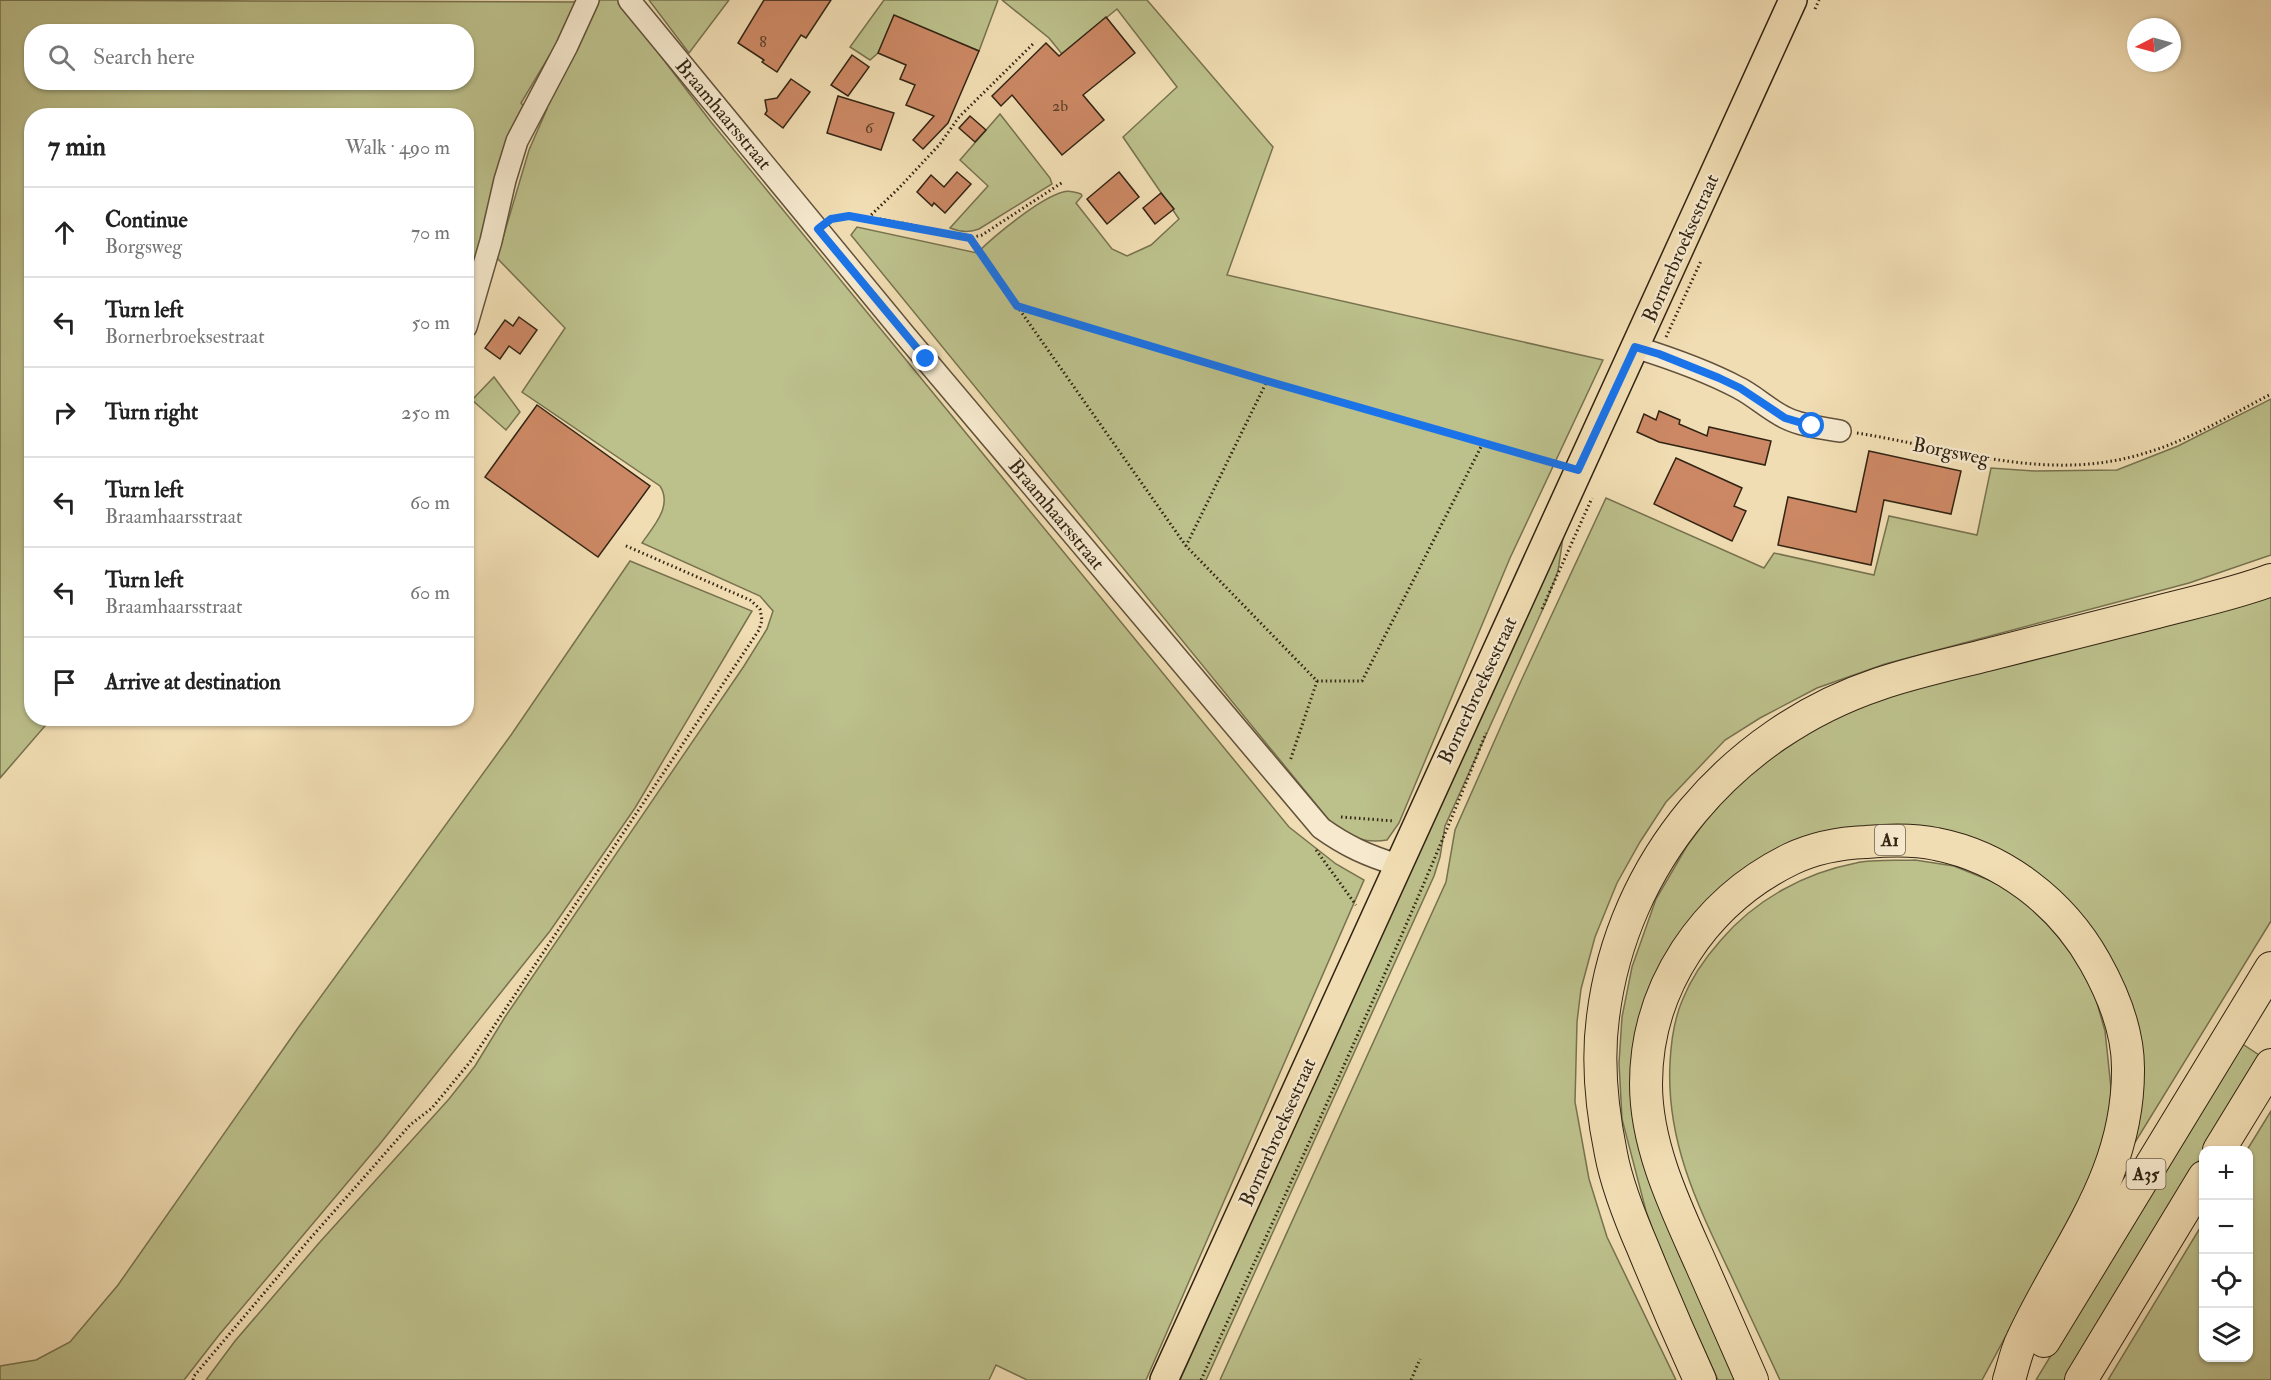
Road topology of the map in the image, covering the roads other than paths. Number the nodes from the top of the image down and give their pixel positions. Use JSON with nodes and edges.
{"nodes":[{"id":1,"x":588,"y":0,"type":"edge"},
{"id":2,"x":629,"y":0,"type":"edge"},
{"id":3,"x":1803,"y":5,"type":"edge"},
{"id":4,"x":474,"y":301,"type":"edge"},
{"id":5,"x":1647,"y":351,"type":"junction"},
{"id":6,"x":1840,"y":431,"type":"road end"},
{"id":7,"x":2271,"y":579,"type":"edge"},
{"id":8,"x":1398,"y":865,"type":"junction"},
{"id":9,"x":2271,"y":968,"type":"edge"},
{"id":10,"x":2271,"y":1065,"type":"edge"},
{"id":11,"x":2221,"y":1146,"type":"edge"},
{"id":12,"x":2199,"y":1185,"type":"edge"},
{"id":13,"x":1164,"y":1380,"type":"edge"},
{"id":14,"x":1700,"y":1380,"type":"edge"},
{"id":15,"x":1752,"y":1380,"type":"edge"},
{"id":16,"x":2009,"y":1380,"type":"edge"},
{"id":17,"x":2020,"y":1380,"type":"edge"},
{"id":18,"x":2081,"y":1380,"type":"edge"}],
"edges":[{"from":1,"to":4,"type":"street"},
{"from":2,"to":8,"type":"street","name":"Braamhaarsstraat"},
{"from":3,"to":5,"type":"main road","name":"Bornerbroeksestraat"},
{"from":5,"to":6,"type":"street"},
{"from":5,"to":8,"type":"main road","name":"Bornerbroeksestraat"},
{"from":7,"to":14,"type":"highway"},
{"from":8,"to":13,"type":"main road","name":"Bornerbroeksestraat"},
{"from":9,"to":17,"type":"highway","number":"A35"},
{"from":10,"to":11,"type":"highway"},
{"from":12,"to":18,"type":"highway","number":"A35"},
{"from":15,"to":16,"type":"highway","number":"A1"}]}
